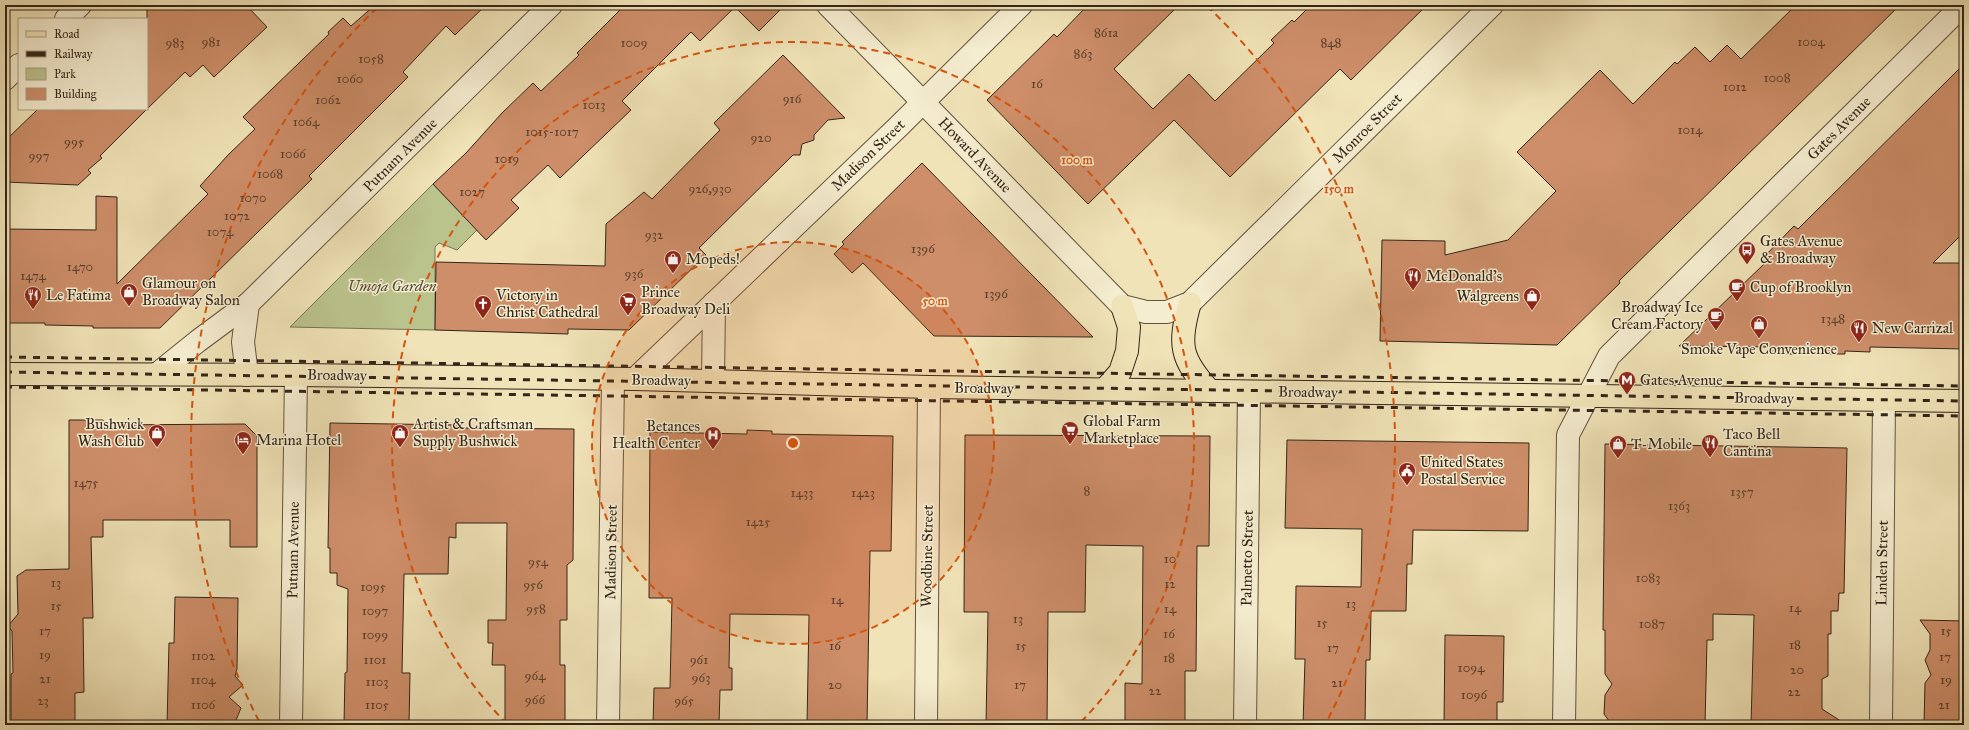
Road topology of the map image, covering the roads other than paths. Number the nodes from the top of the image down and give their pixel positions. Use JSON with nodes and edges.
{"nodes":[{"id":1,"x":80,"y":5,"type":"edge"},
{"id":2,"x":552,"y":5,"type":"edge"},
{"id":3,"x":828,"y":5,"type":"edge"},
{"id":4,"x":1021,"y":5,"type":"edge"},
{"id":5,"x":1492,"y":5,"type":"edge"},
{"id":6,"x":1962,"y":5,"type":"edge"},
{"id":7,"x":67,"y":18,"type":"edge"},
{"id":8,"x":18,"y":66,"type":"edge"},
{"id":9,"x":5,"y":79,"type":"edge"},
{"id":10,"x":923,"y":101,"type":"junction"},
{"id":11,"x":714,"y":303,"type":"junction"},
{"id":12,"x":1190,"y":303,"type":"junction"},
{"id":13,"x":248,"y":304,"type":"junction"},
{"id":14,"x":1122,"y":306,"type":"junction"},
{"id":15,"x":5,"y":374,"type":"edge"},
{"id":16,"x":157,"y":374,"type":"junction"},
{"id":17,"x":247,"y":375,"type":"junction"},
{"id":18,"x":296,"y":375,"type":"junction"},
{"id":19,"x":635,"y":379,"type":"junction"},
{"id":20,"x":613,"y":380,"type":"junction"},
{"id":21,"x":713,"y":381,"type":"junction"},
{"id":22,"x":929,"y":387,"type":"junction"},
{"id":23,"x":1105,"y":389,"type":"junction"},
{"id":24,"x":1210,"y":391,"type":"junction"},
{"id":25,"x":1249,"y":392,"type":"junction"},
{"id":26,"x":1588,"y":396,"type":"junction"},
{"id":27,"x":1884,"y":400,"type":"junction"},
{"id":28,"x":1964,"y":401,"type":"edge"},
{"id":29,"x":291,"y":725,"type":"edge"},
{"id":30,"x":608,"y":725,"type":"edge"},
{"id":31,"x":926,"y":725,"type":"edge"},
{"id":32,"x":1244,"y":725,"type":"edge"},
{"id":33,"x":1564,"y":725,"type":"edge"},
{"id":34,"x":1881,"y":725,"type":"edge"}],
"edges":[{"from":1,"to":7,"type":"street"},
{"from":2,"to":13,"type":"street","name":"Putnam Avenue"},
{"from":3,"to":10,"type":"street","name":"Howard Avenue"},
{"from":4,"to":10,"type":"street","name":"Madison Street"},
{"from":5,"to":12,"type":"street","name":"Monroe Street"},
{"from":6,"to":26,"type":"street","name":"Gates Avenue"},
{"from":8,"to":9,"type":"street"},
{"from":10,"to":11,"type":"street","name":"Madison Street"},
{"from":10,"to":14,"type":"street","name":"Howard Avenue"},
{"from":11,"to":19,"type":"street","name":"Madison Street"},
{"from":11,"to":21,"type":"street"},
{"from":12,"to":14,"type":"street","name":"Monroe Street"},
{"from":12,"to":24,"type":"main road"},
{"from":13,"to":16,"type":"street","name":"Putnam Avenue"},
{"from":13,"to":17,"type":"street"},
{"from":14,"to":23,"type":"main road"},
{"from":15,"to":16,"type":"main road","name":"Broadway"},
{"from":16,"to":17,"type":"main road","name":"Broadway"},
{"from":17,"to":18,"type":"main road","name":"Broadway"},
{"from":18,"to":20,"type":"main road","name":"Broadway"},
{"from":18,"to":29,"type":"street","name":"Putnam Avenue"},
{"from":19,"to":20,"type":"main road","name":"Broadway"},
{"from":19,"to":21,"type":"main road","name":"Broadway"},
{"from":20,"to":30,"type":"street","name":"Madison Street"},
{"from":21,"to":22,"type":"main road","name":"Broadway"},
{"from":22,"to":23,"type":"main road","name":"Broadway"},
{"from":22,"to":31,"type":"street","name":"Woodbine Street"},
{"from":23,"to":24,"type":"main road","name":"Broadway"},
{"from":24,"to":25,"type":"main road","name":"Broadway"},
{"from":25,"to":26,"type":"main road","name":"Broadway"},
{"from":25,"to":32,"type":"street","name":"Palmetto Street"},
{"from":26,"to":27,"type":"main road","name":"Broadway"},
{"from":26,"to":33,"type":"street","name":"Gates Avenue"},
{"from":27,"to":28,"type":"main road","name":"Broadway"},
{"from":27,"to":34,"type":"street","name":"Linden Street"}]}
